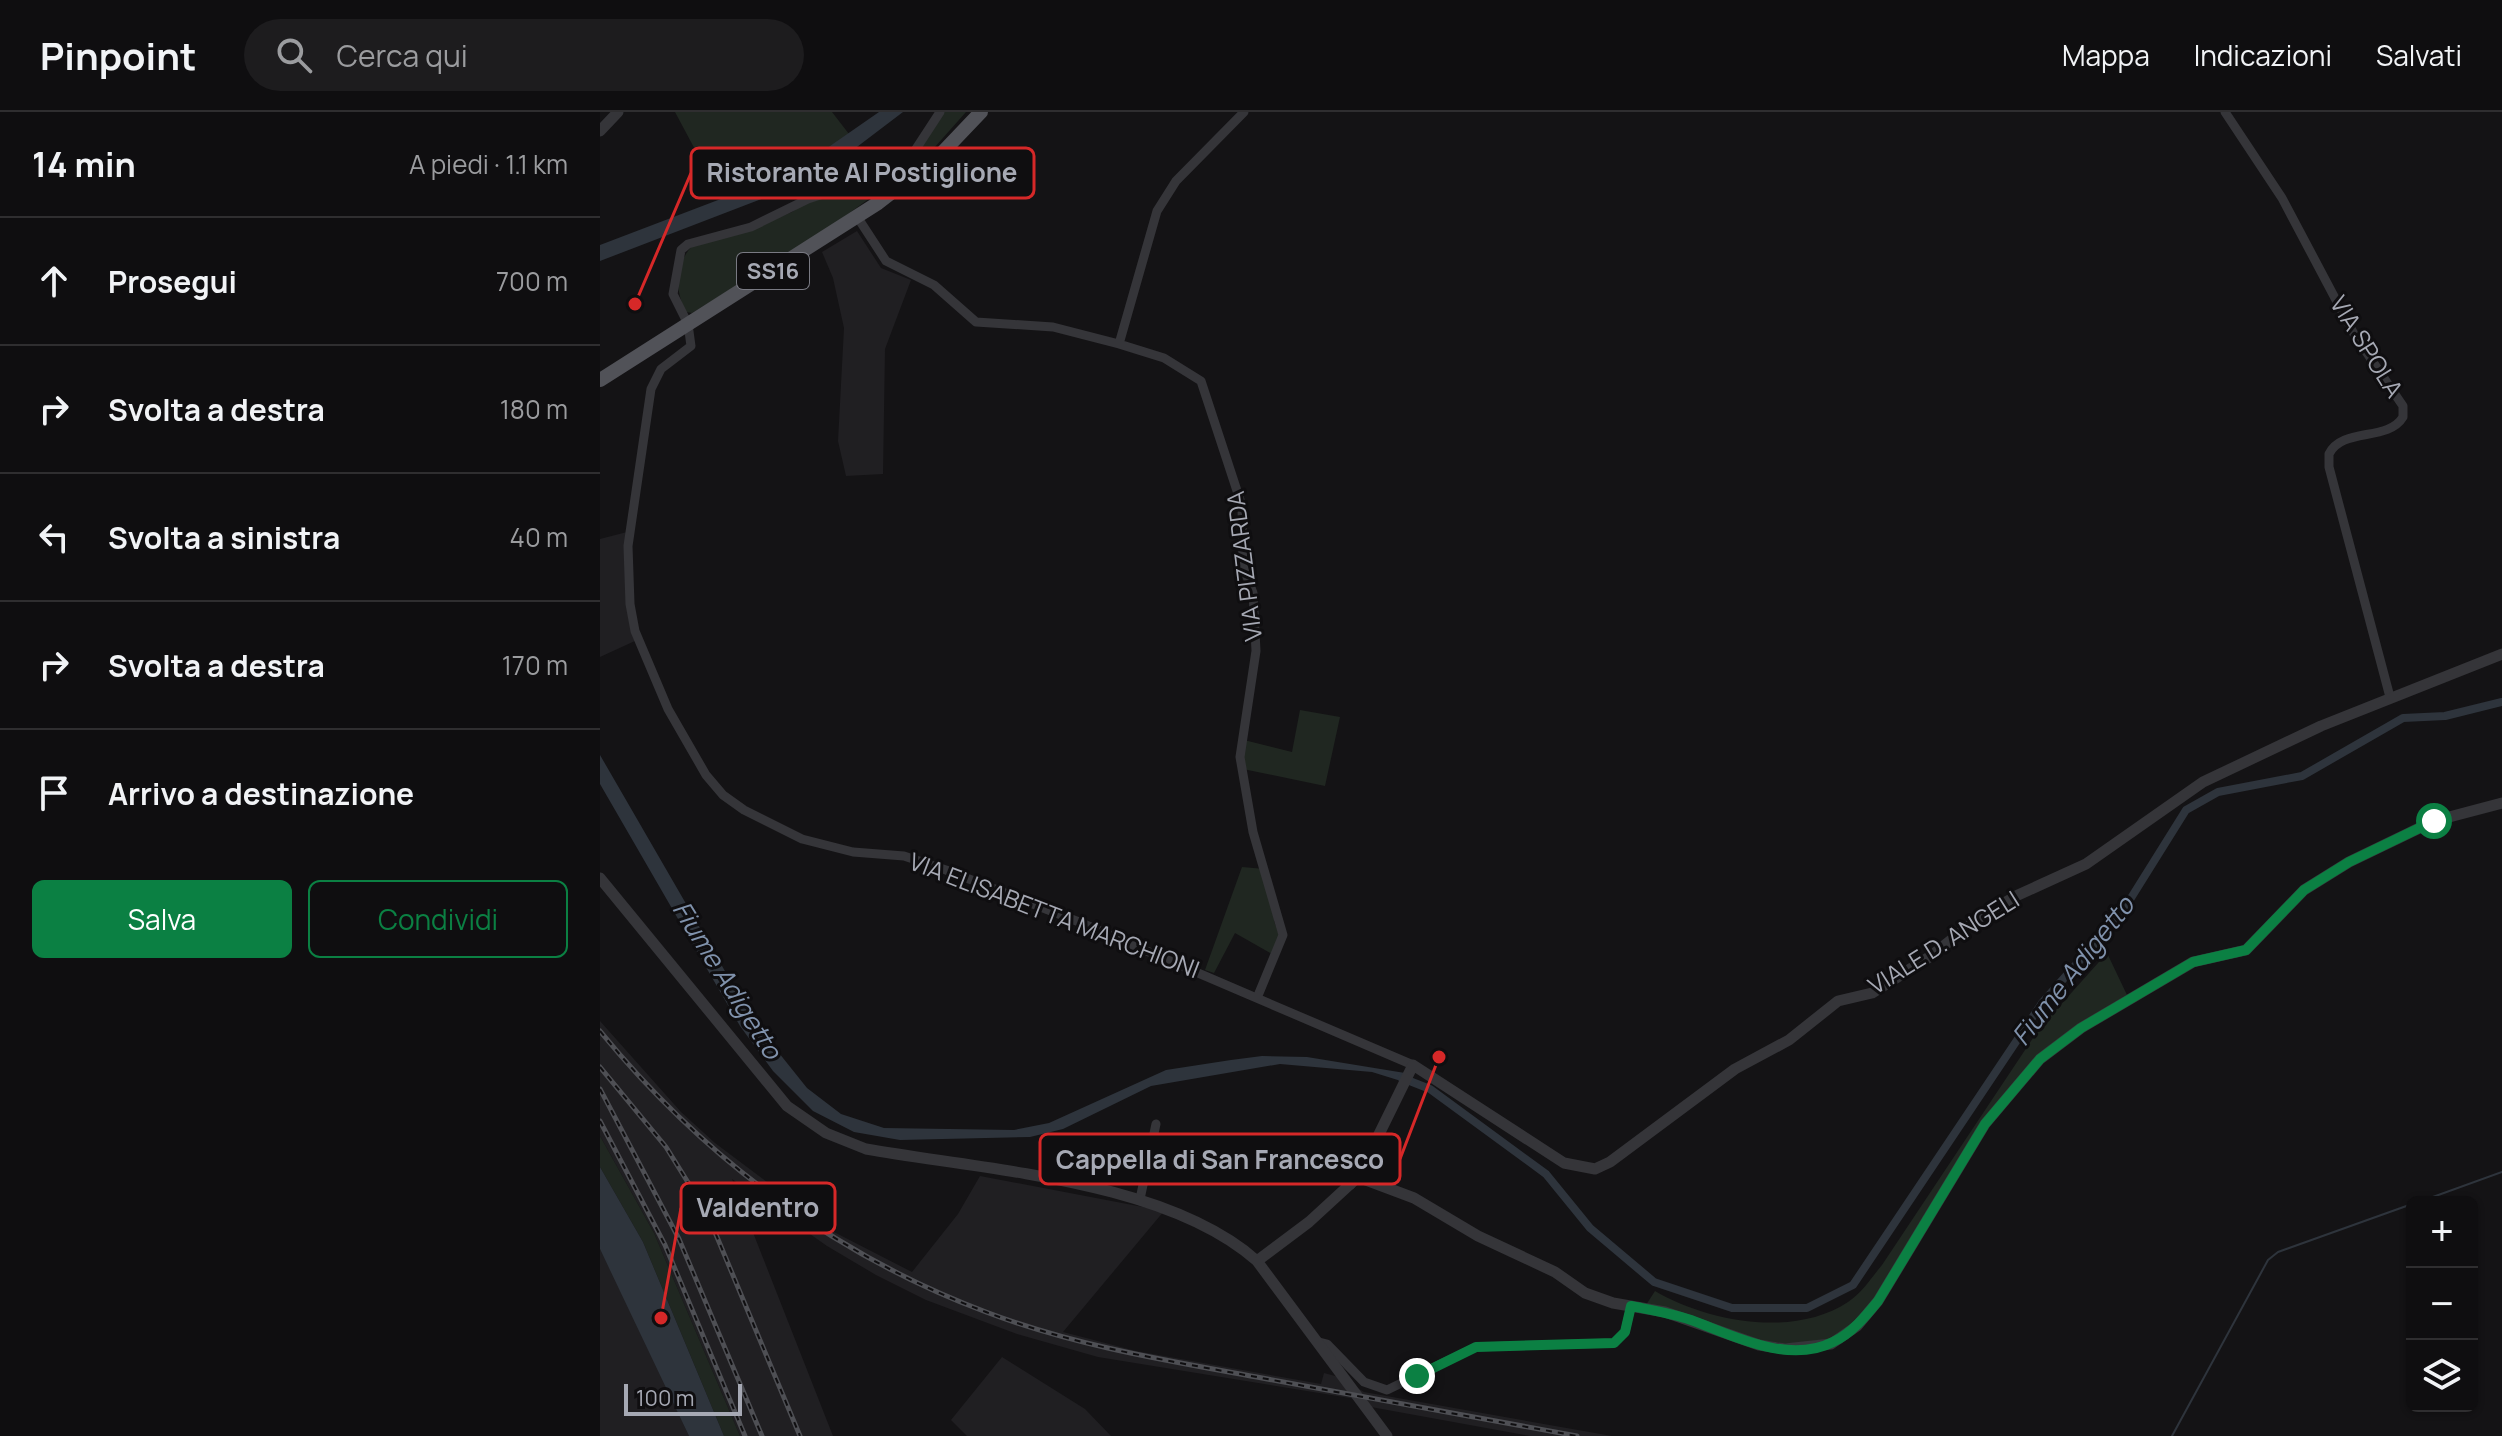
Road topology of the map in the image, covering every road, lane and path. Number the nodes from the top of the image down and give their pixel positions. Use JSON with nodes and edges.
{"nodes":[{"id":1,"x":618,"y":112,"type":"edge"},
{"id":2,"x":940,"y":112,"type":"edge"},
{"id":3,"x":981,"y":112,"type":"edge"},
{"id":4,"x":1244,"y":112,"type":"edge"},
{"id":5,"x":2225,"y":112,"type":"edge"},
{"id":6,"x":600,"y":131,"type":"edge"},
{"id":7,"x":858,"y":218,"type":"junction"},
{"id":8,"x":688,"y":324,"type":"junction"},
{"id":9,"x":1119,"y":344,"type":"junction"},
{"id":10,"x":600,"y":380,"type":"edge"},
{"id":11,"x":2502,"y":654,"type":"edge"},
{"id":12,"x":2390,"y":697,"type":"junction"},
{"id":13,"x":2502,"y":803,"type":"edge"},
{"id":14,"x":600,"y":878,"type":"edge"},
{"id":15,"x":1257,"y":998,"type":"junction"},
{"id":16,"x":1411,"y":1068,"type":"junction"},
{"id":17,"x":1156,"y":1124,"type":"dead end"},
{"id":18,"x":1272,"y":1145,"type":"dead end"},
{"id":19,"x":1148,"y":1154,"type":"junction"},
{"id":20,"x":1250,"y":1173,"type":"dead end"},
{"id":21,"x":1355,"y":1181,"type":"junction"},
{"id":22,"x":1140,"y":1199,"type":"junction"},
{"id":23,"x":1257,"y":1261,"type":"junction"},
{"id":24,"x":1631,"y":1306,"type":"junction"},
{"id":25,"x":1319,"y":1342,"type":"junction"},
{"id":26,"x":1387,"y":1436,"type":"edge"}],
"edges":[{"from":1,"to":6,"type":"street"},
{"from":2,"to":8,"type":"street"},
{"from":3,"to":7,"type":"main road","number":"SS16"},
{"from":4,"to":9,"type":"street"},
{"from":5,"to":12,"type":"street","name":"VIA SPOLA"},
{"from":7,"to":8,"type":"main road","number":"SS16"},
{"from":7,"to":9,"type":"street","name":"VIA PIZZARDA"},
{"from":8,"to":10,"type":"main road","number":"SS16"},
{"from":8,"to":15,"type":"street","name":"VIA ELISABETTA MARCHIONI"},
{"from":9,"to":15,"type":"street","name":"VIA PIZZARDA"},
{"from":11,"to":12,"type":"street","name":"VIALE D. ANGELI"},
{"from":12,"to":16,"type":"street","name":"VIALE D. ANGELI"},
{"from":13,"to":24,"type":"street"},
{"from":14,"to":22,"type":"street"},
{"from":15,"to":16,"type":"street","name":"VIA ELISABETTA MARCHIONI"},
{"from":16,"to":21,"type":"street"},
{"from":17,"to":19,"type":"street"},
{"from":18,"to":21,"type":"street"},
{"from":19,"to":20,"type":"street"},
{"from":19,"to":22,"type":"street"},
{"from":21,"to":23,"type":"street"},
{"from":21,"to":24,"type":"street"},
{"from":22,"to":23,"type":"street"},
{"from":23,"to":25,"type":"street"},
{"from":24,"to":25,"type":"street"},
{"from":25,"to":26,"type":"street"}]}
